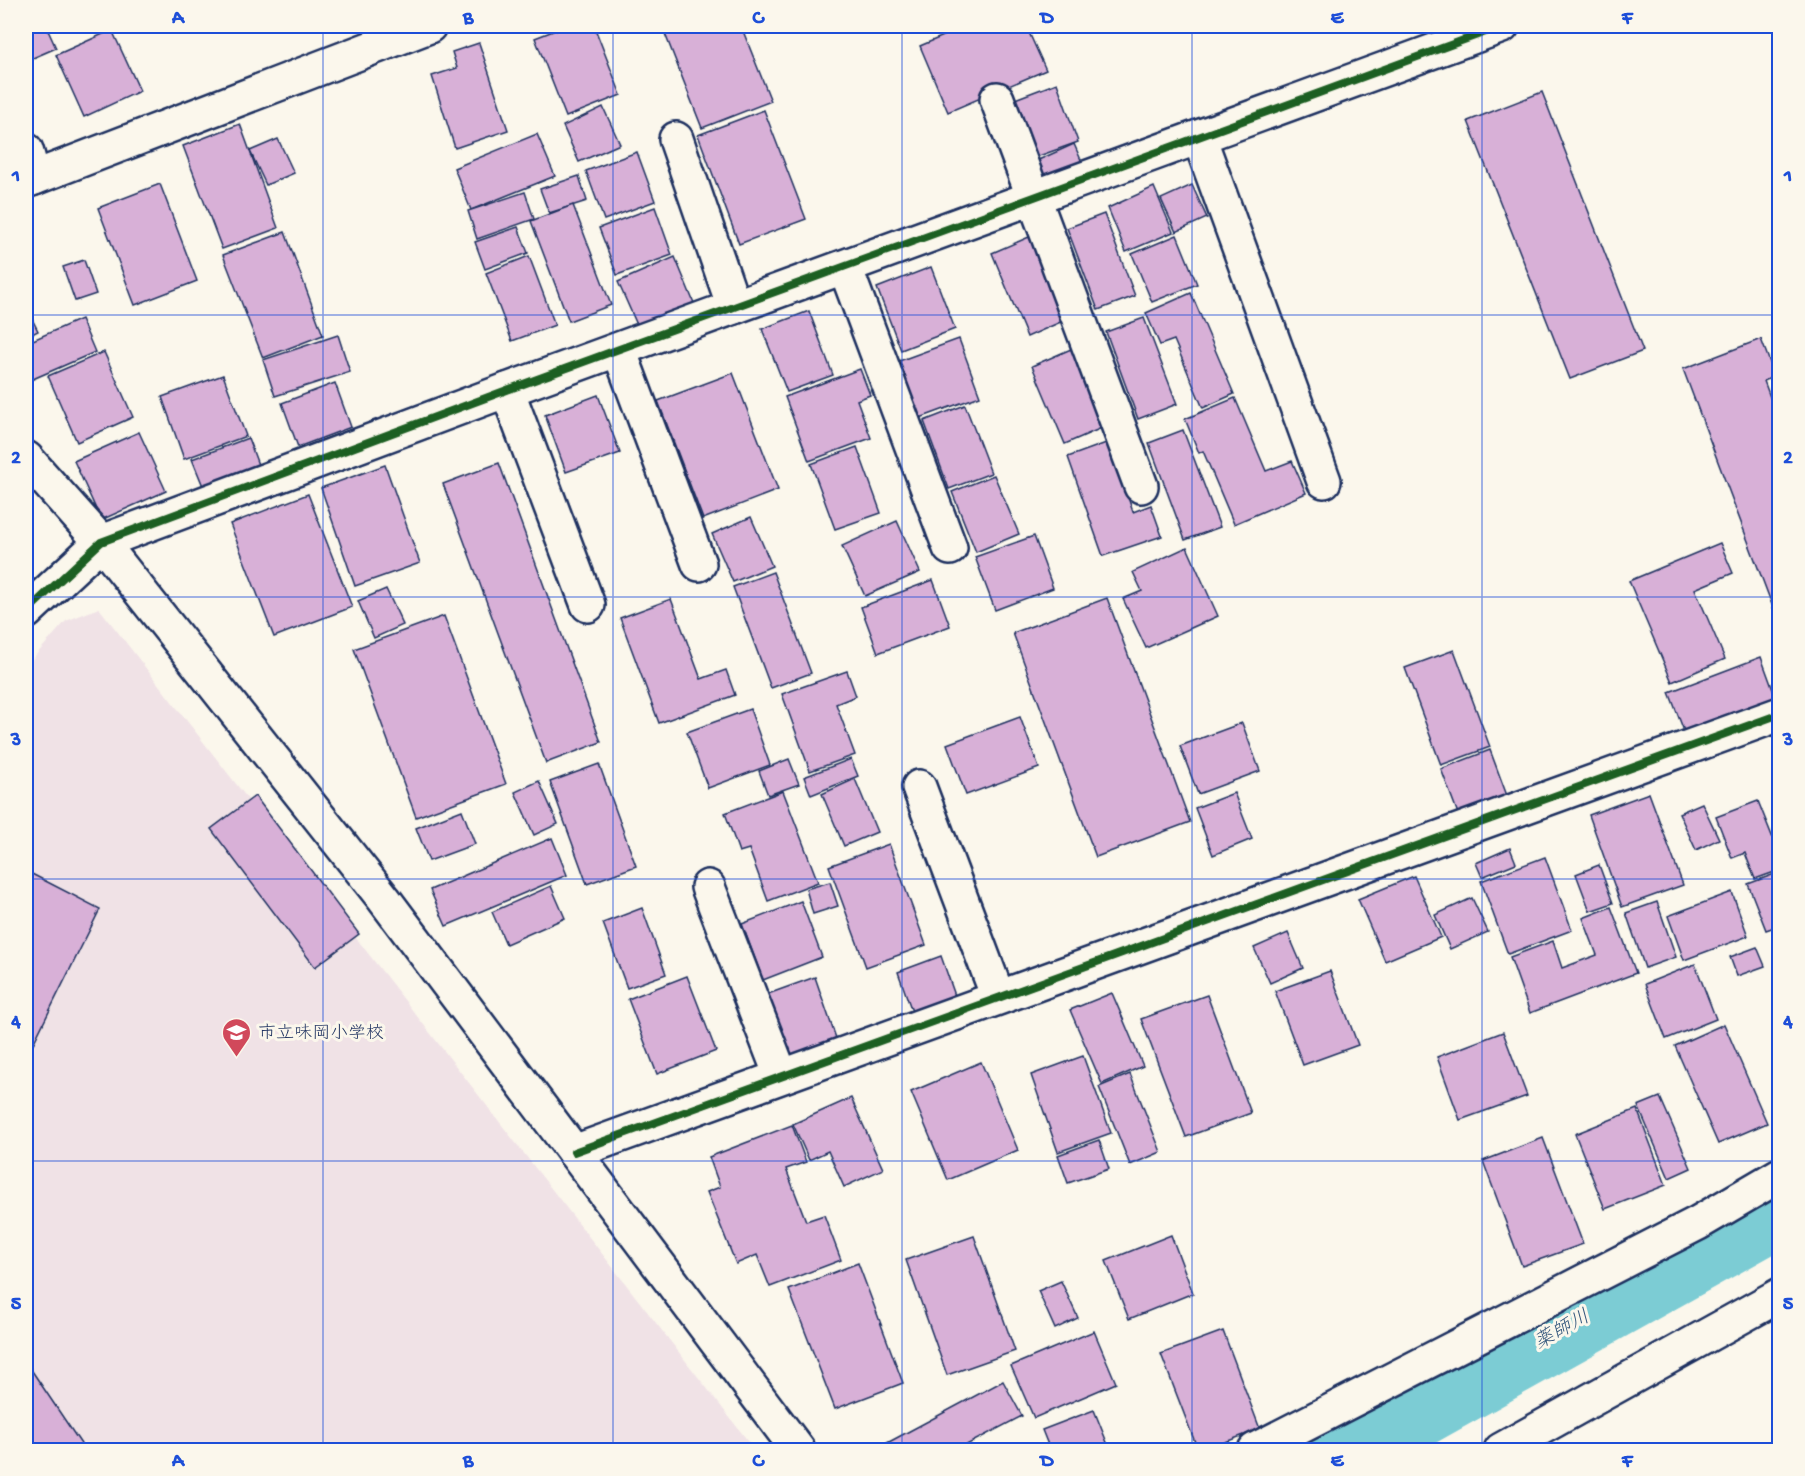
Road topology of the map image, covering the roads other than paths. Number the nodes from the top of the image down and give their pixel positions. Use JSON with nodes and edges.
{"nodes":[{"id":1,"x":429,"y":26,"type":"edge"},
{"id":2,"x":1502,"y":26,"type":"edge"},
{"id":3,"x":997,"y":99,"type":"dead end"},
{"id":4,"x":1199,"y":137,"type":"junction"},
{"id":5,"x":676,"y":139,"type":"dead end"},
{"id":6,"x":28,"y":170,"type":"edge"},
{"id":7,"x":1034,"y":198,"type":"junction"},
{"id":8,"x":845,"y":267,"type":"junction"},
{"id":9,"x":734,"y":307,"type":"junction"},
{"id":10,"x":619,"y":350,"type":"junction"},
{"id":11,"x":507,"y":390,"type":"junction"},
{"id":12,"x":26,"y":458,"type":"edge"},
{"id":13,"x":1324,"y":481,"type":"dead end"},
{"id":14,"x":1141,"y":486,"type":"dead end"},
{"id":15,"x":101,"y":542,"type":"junction"},
{"id":16,"x":950,"y":548,"type":"dead end"},
{"id":17,"x":699,"y":564,"type":"dead end"},
{"id":18,"x":588,"y":604,"type":"dead end"},
{"id":19,"x":26,"y":612,"type":"edge"},
{"id":20,"x":1779,"y":714,"type":"edge"},
{"id":21,"x":919,"y":787,"type":"dead end"},
{"id":22,"x":708,"y":887,"type":"dead end"},
{"id":23,"x":998,"y":998,"type":"junction"},
{"id":24,"x":781,"y":1076,"type":"junction"},
{"id":25,"x":574,"y":1152,"type":"junction"},
{"id":26,"x":1779,"y":1175,"type":"edge"},
{"id":27,"x":1779,"y":1294,"type":"edge"},
{"id":28,"x":798,"y":1450,"type":"edge"},
{"id":29,"x":1255,"y":1450,"type":"edge"},
{"id":30,"x":1501,"y":1450,"type":"edge"}],
"edges":[{"from":1,"to":6,"type":"street"},
{"from":2,"to":4,"type":"street"},
{"from":3,"to":7,"type":"street"},
{"from":4,"to":7,"type":"street"},
{"from":4,"to":13,"type":"street"},
{"from":5,"to":9,"type":"street"},
{"from":7,"to":8,"type":"street"},
{"from":7,"to":14,"type":"street"},
{"from":8,"to":9,"type":"street"},
{"from":8,"to":16,"type":"street"},
{"from":9,"to":10,"type":"street"},
{"from":10,"to":11,"type":"street"},
{"from":10,"to":17,"type":"street"},
{"from":11,"to":15,"type":"street"},
{"from":11,"to":18,"type":"street"},
{"from":12,"to":15,"type":"street"},
{"from":15,"to":19,"type":"street"},
{"from":15,"to":25,"type":"street"},
{"from":20,"to":23,"type":"street"},
{"from":21,"to":23,"type":"street"},
{"from":22,"to":24,"type":"street"},
{"from":23,"to":24,"type":"street"},
{"from":24,"to":25,"type":"street"},
{"from":25,"to":28,"type":"street"},
{"from":26,"to":29,"type":"street"},
{"from":27,"to":30,"type":"street"}]}
